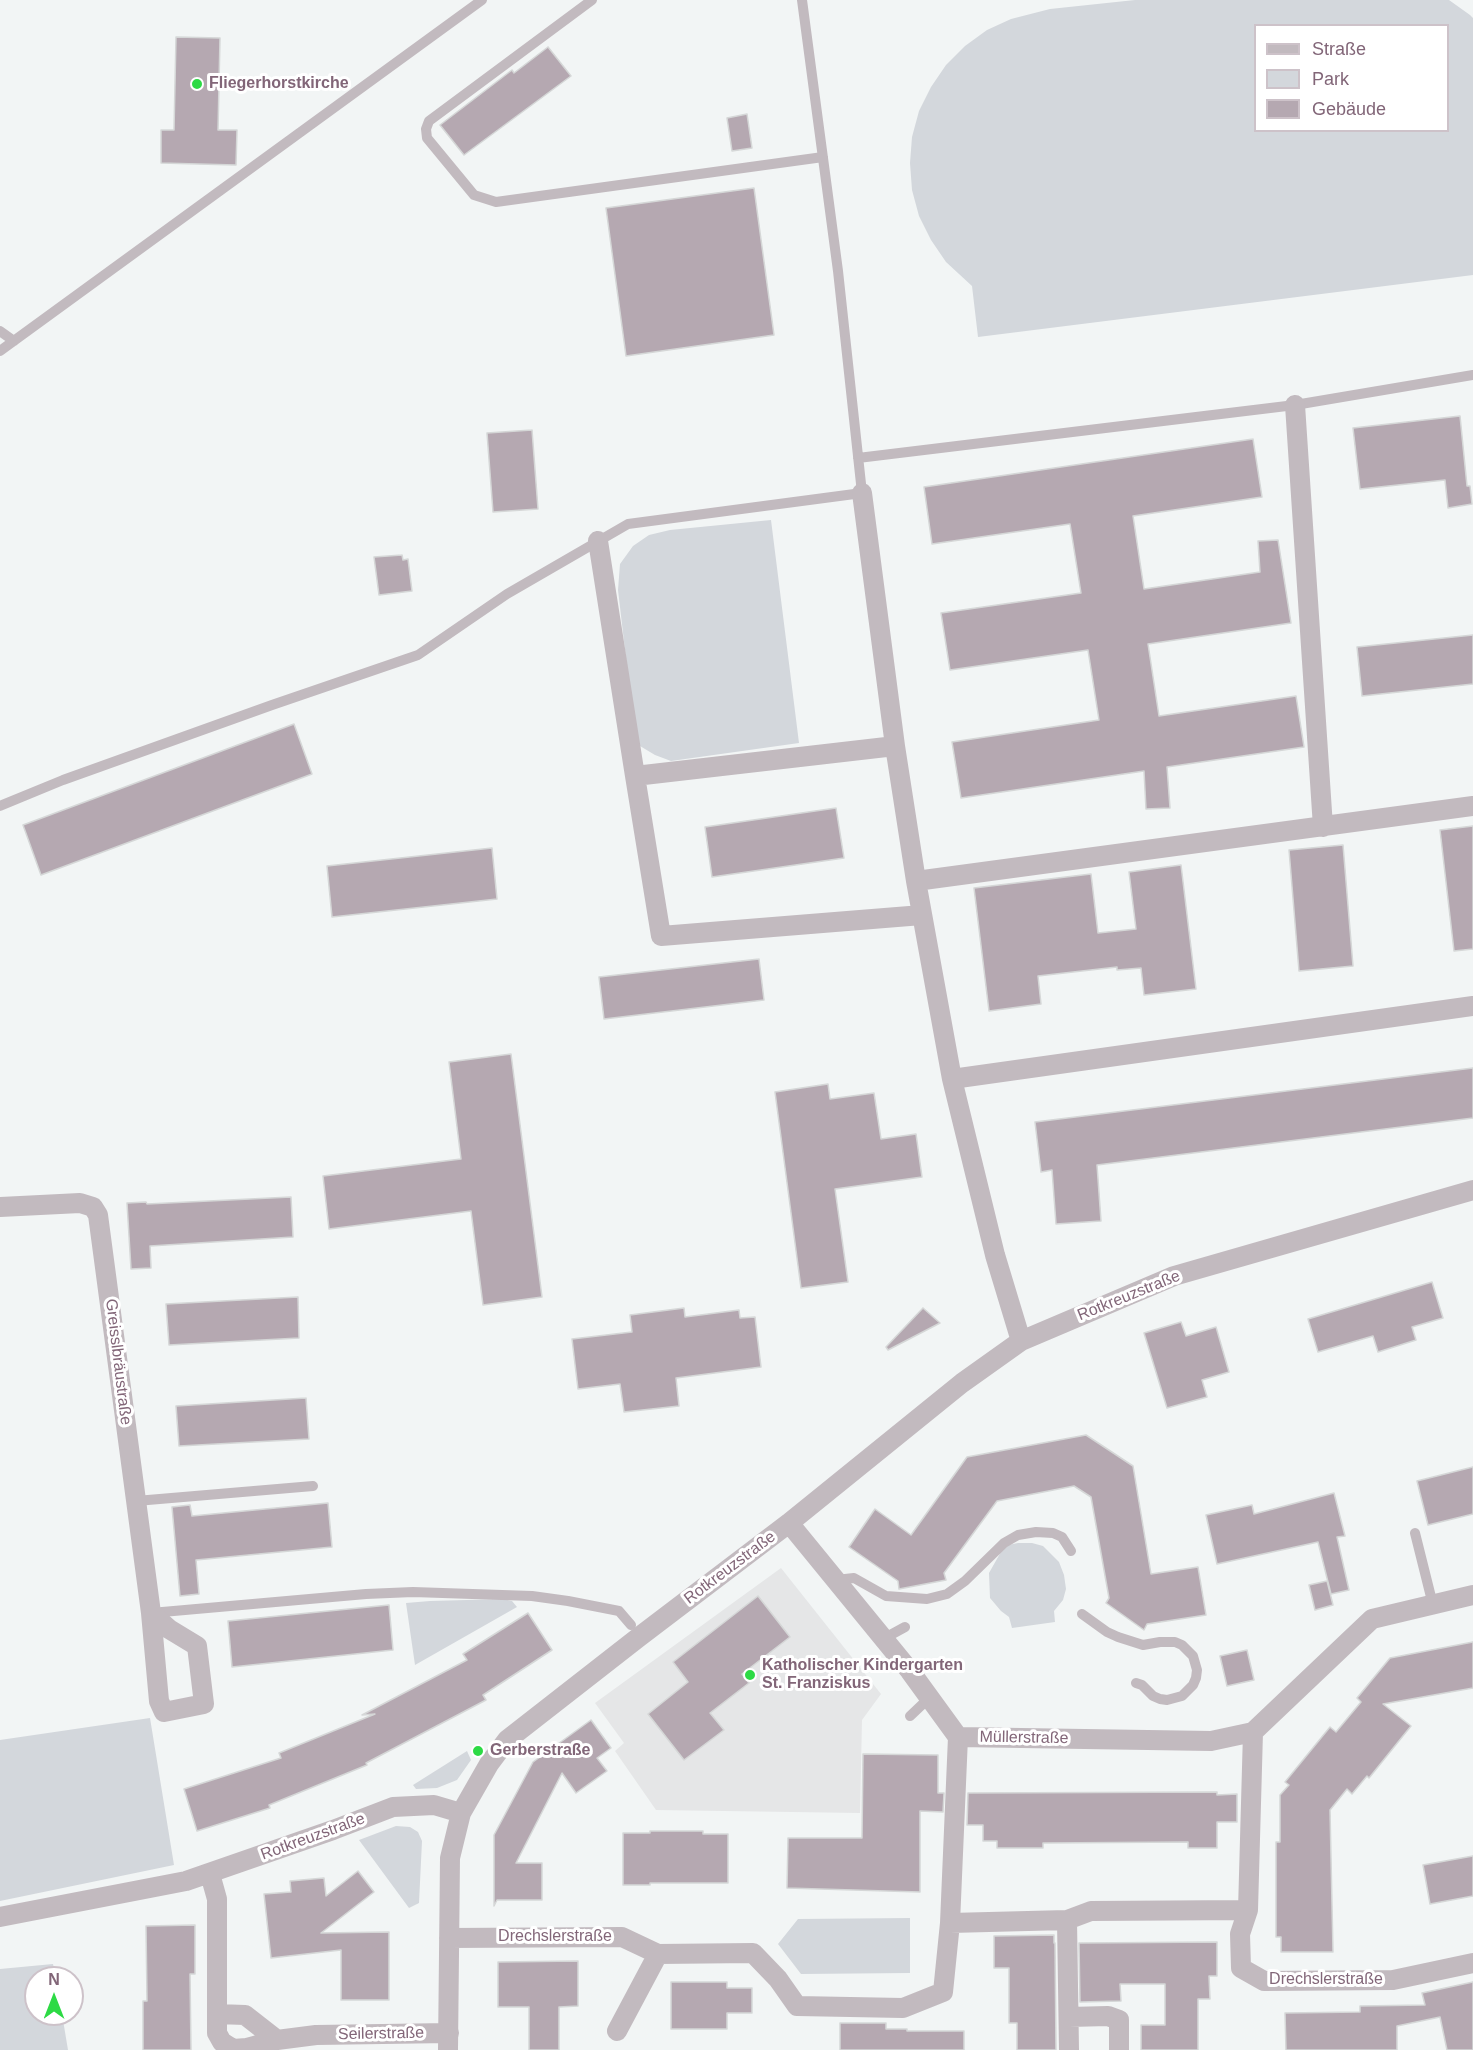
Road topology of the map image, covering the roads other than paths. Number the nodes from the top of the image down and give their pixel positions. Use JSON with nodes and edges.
{"nodes":[{"id":1,"x":482,"y":0,"type":"edge"},
{"id":2,"x":591,"y":0,"type":"edge"},
{"id":3,"x":802,"y":0,"type":"edge"},
{"id":4,"x":823,"y":157,"type":"junction"},
{"id":5,"x":0,"y":331,"type":"edge"},
{"id":6,"x":14,"y":340,"type":"junction"},
{"id":7,"x":0,"y":351,"type":"edge"},
{"id":8,"x":1473,"y":375,"type":"edge"},
{"id":9,"x":1296,"y":405,"type":"junction"},
{"id":10,"x":858,"y":458,"type":"junction"},
{"id":11,"x":862,"y":493,"type":"junction"},
{"id":12,"x":598,"y":541,"type":"junction"},
{"id":13,"x":895,"y":746,"type":"junction"},
{"id":14,"x":635,"y":776,"type":"junction"},
{"id":15,"x":0,"y":806,"type":"edge"},
{"id":16,"x":1473,"y":806,"type":"edge"},
{"id":17,"x":1323,"y":827,"type":"junction"},
{"id":18,"x":916,"y":880,"type":"junction"},
{"id":19,"x":922,"y":915,"type":"junction"},
{"id":20,"x":1473,"y":1006,"type":"edge"},
{"id":21,"x":952,"y":1079,"type":"junction"},
{"id":22,"x":1473,"y":1190,"type":"edge"},
{"id":23,"x":0,"y":1207,"type":"edge"},
{"id":24,"x":1021,"y":1341,"type":"junction"},
{"id":25,"x":313,"y":1486,"type":"dead end"},
{"id":26,"x":136,"y":1501,"type":"junction"},
{"id":27,"x":789,"y":1523,"type":"junction"},
{"id":28,"x":1415,"y":1533,"type":"dead end"},
{"id":29,"x":1071,"y":1551,"type":"dead end"},
{"id":30,"x":836,"y":1580,"type":"junction"},
{"id":31,"x":1473,"y":1595,"type":"edge"},
{"id":32,"x":1433,"y":1605,"type":"junction"},
{"id":33,"x":151,"y":1613,"type":"junction"},
{"id":34,"x":1083,"y":1614,"type":"dead end"},
{"id":35,"x":631,"y":1625,"type":"dead end"},
{"id":36,"x":905,"y":1627,"type":"dead end"},
{"id":37,"x":883,"y":1639,"type":"junction"},
{"id":38,"x":1136,"y":1683,"type":"dead end"},
{"id":39,"x":930,"y":1697,"type":"junction"},
{"id":40,"x":910,"y":1716,"type":"dead end"},
{"id":41,"x":1253,"y":1732,"type":"junction"},
{"id":42,"x":958,"y":1737,"type":"junction"},
{"id":43,"x":461,"y":1813,"type":"junction"},
{"id":44,"x":210,"y":1874,"type":"junction"},
{"id":45,"x":1248,"y":1910,"type":"junction"},
{"id":46,"x":0,"y":1917,"type":"edge"},
{"id":47,"x":1068,"y":1920,"type":"junction"},
{"id":48,"x":950,"y":1923,"type":"junction"},
{"id":49,"x":449,"y":1938,"type":"junction"},
{"id":50,"x":658,"y":1954,"type":"junction"},
{"id":51,"x":1473,"y":1964,"type":"edge"},
{"id":52,"x":217,"y":2014,"type":"junction"},
{"id":53,"x":1069,"y":2017,"type":"junction"},
{"id":54,"x":617,"y":2031,"type":"dead end"},
{"id":55,"x":277,"y":2040,"type":"junction"},
{"id":56,"x":449,"y":2042,"type":"edge"},
{"id":57,"x":1069,"y":2050,"type":"edge"},
{"id":58,"x":1119,"y":2050,"type":"edge"}],
"edges":[{"from":1,"to":6,"type":"lane"},
{"from":2,"to":4,"type":"lane"},
{"from":3,"to":4,"type":"lane"},
{"from":4,"to":10,"type":"lane"},
{"from":5,"to":6,"type":"lane"},
{"from":6,"to":7,"type":"lane"},
{"from":8,"to":9,"type":"lane"},
{"from":9,"to":10,"type":"lane"},
{"from":9,"to":17,"type":"street"},
{"from":10,"to":11,"type":"lane"},
{"from":11,"to":12,"type":"lane"},
{"from":11,"to":13,"type":"street"},
{"from":12,"to":14,"type":"street"},
{"from":12,"to":15,"type":"lane"},
{"from":13,"to":14,"type":"street"},
{"from":13,"to":18,"type":"street"},
{"from":14,"to":19,"type":"street"},
{"from":16,"to":17,"type":"street"},
{"from":17,"to":18,"type":"street"},
{"from":18,"to":19,"type":"street"},
{"from":19,"to":21,"type":"street"},
{"from":20,"to":21,"type":"street"},
{"from":21,"to":24,"type":"street"},
{"from":22,"to":24,"type":"street","name":"Rotkreuzstraße"},
{"from":23,"to":26,"type":"street","name":"Greisslbräustraße"},
{"from":24,"to":27,"type":"street","name":"Rotkreuzstraße"},
{"from":25,"to":26,"type":"lane"},
{"from":26,"to":33,"type":"street","name":"Greisslbräustraße"},
{"from":27,"to":30,"type":"street","name":"Müllerstraße"},
{"from":27,"to":43,"type":"street","name":"Rotkreuzstraße"},
{"from":28,"to":32,"type":"lane"},
{"from":29,"to":30,"type":"lane"},
{"from":30,"to":37,"type":"street","name":"Müllerstraße"},
{"from":31,"to":32,"type":"street"},
{"from":32,"to":41,"type":"street"},
{"from":33,"to":33,"type":"street","name":"Greisslbräustraße"},
{"from":33,"to":35,"type":"lane"},
{"from":34,"to":38,"type":"lane"},
{"from":36,"to":37,"type":"lane"},
{"from":37,"to":39,"type":"street","name":"Müllerstraße"},
{"from":39,"to":40,"type":"lane"},
{"from":39,"to":42,"type":"street","name":"Müllerstraße"},
{"from":41,"to":42,"type":"street","name":"Müllerstraße"},
{"from":41,"to":45,"type":"street"},
{"from":42,"to":48,"type":"street","name":"Drechslerstraße"},
{"from":43,"to":44,"type":"street","name":"Rotkreuzstraße"},
{"from":43,"to":49,"type":"street"},
{"from":44,"to":46,"type":"street","name":"Rotkreuzstraße"},
{"from":44,"to":52,"type":"street","name":"Seilerstraße"},
{"from":45,"to":47,"type":"street"},
{"from":45,"to":51,"type":"street","name":"Drechslerstraße"},
{"from":47,"to":48,"type":"street"},
{"from":47,"to":53,"type":"street"},
{"from":48,"to":50,"type":"street","name":"Drechslerstraße"},
{"from":49,"to":50,"type":"street","name":"Drechslerstraße"},
{"from":49,"to":56,"type":"street"},
{"from":50,"to":54,"type":"street"},
{"from":52,"to":55,"type":"street"},
{"from":52,"to":55,"type":"street","name":"Seilerstraße"},
{"from":53,"to":57,"type":"street"},
{"from":53,"to":58,"type":"street"},
{"from":55,"to":56,"type":"street","name":"Seilerstraße"}]}
